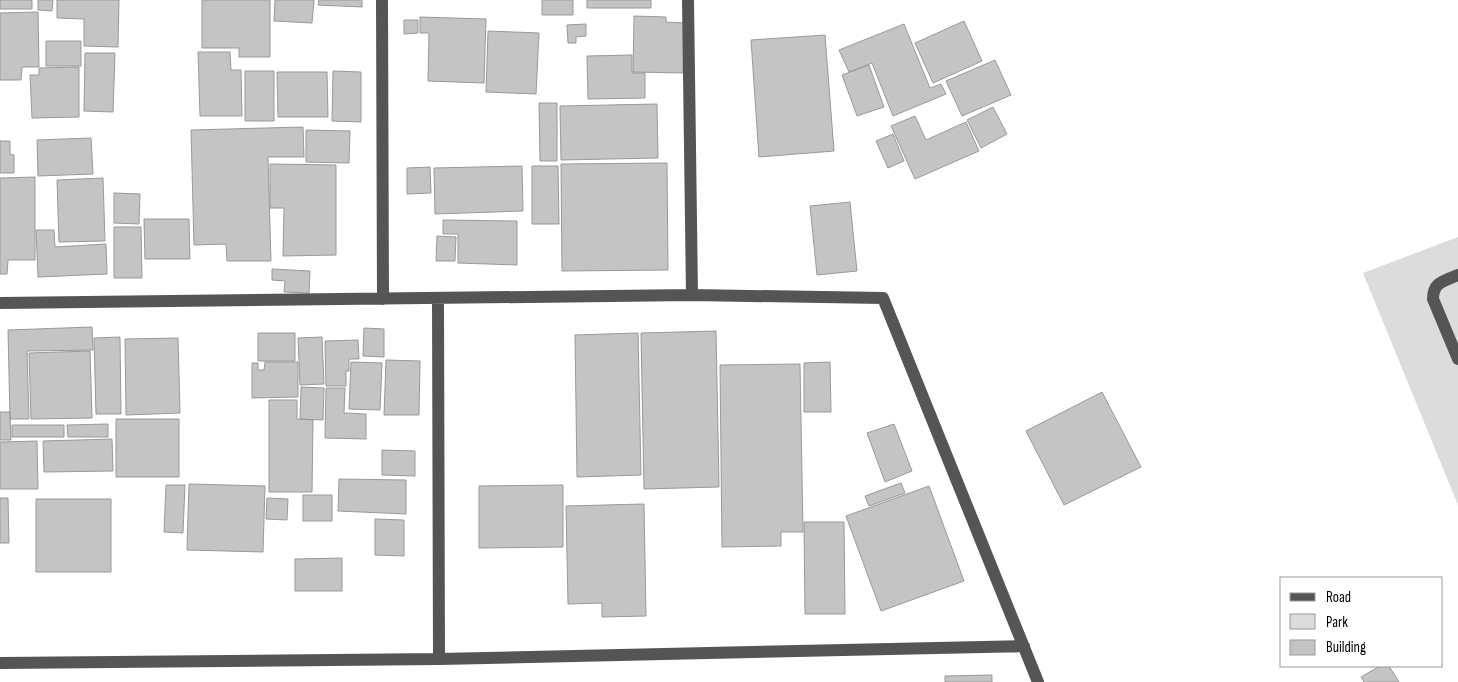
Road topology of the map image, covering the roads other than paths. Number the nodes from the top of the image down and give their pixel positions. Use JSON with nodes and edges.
{"nodes":[{"id":1,"x":382,"y":0,"type":"edge"},
{"id":2,"x":688,"y":0,"type":"edge"},
{"id":3,"x":1458,"y":276,"type":"edge"},
{"id":4,"x":692,"y":295,"type":"junction"},
{"id":5,"x":438,"y":298,"type":"junction"},
{"id":6,"x":383,"y":299,"type":"junction"},
{"id":7,"x":0,"y":303,"type":"edge"},
{"id":8,"x":1458,"y":359,"type":"edge"},
{"id":9,"x":1024,"y":646,"type":"junction"},
{"id":10,"x":439,"y":659,"type":"junction"},
{"id":11,"x":0,"y":663,"type":"edge"},
{"id":12,"x":1038,"y":682,"type":"edge"}],
"edges":[{"from":1,"to":6,"type":"street"},
{"from":2,"to":4,"type":"street"},
{"from":3,"to":8,"type":"street"},
{"from":4,"to":5,"type":"street"},
{"from":4,"to":9,"type":"street"},
{"from":5,"to":6,"type":"street"},
{"from":5,"to":10,"type":"street"},
{"from":6,"to":7,"type":"street"},
{"from":9,"to":10,"type":"street"},
{"from":9,"to":12,"type":"street"},
{"from":10,"to":11,"type":"street"}]}
